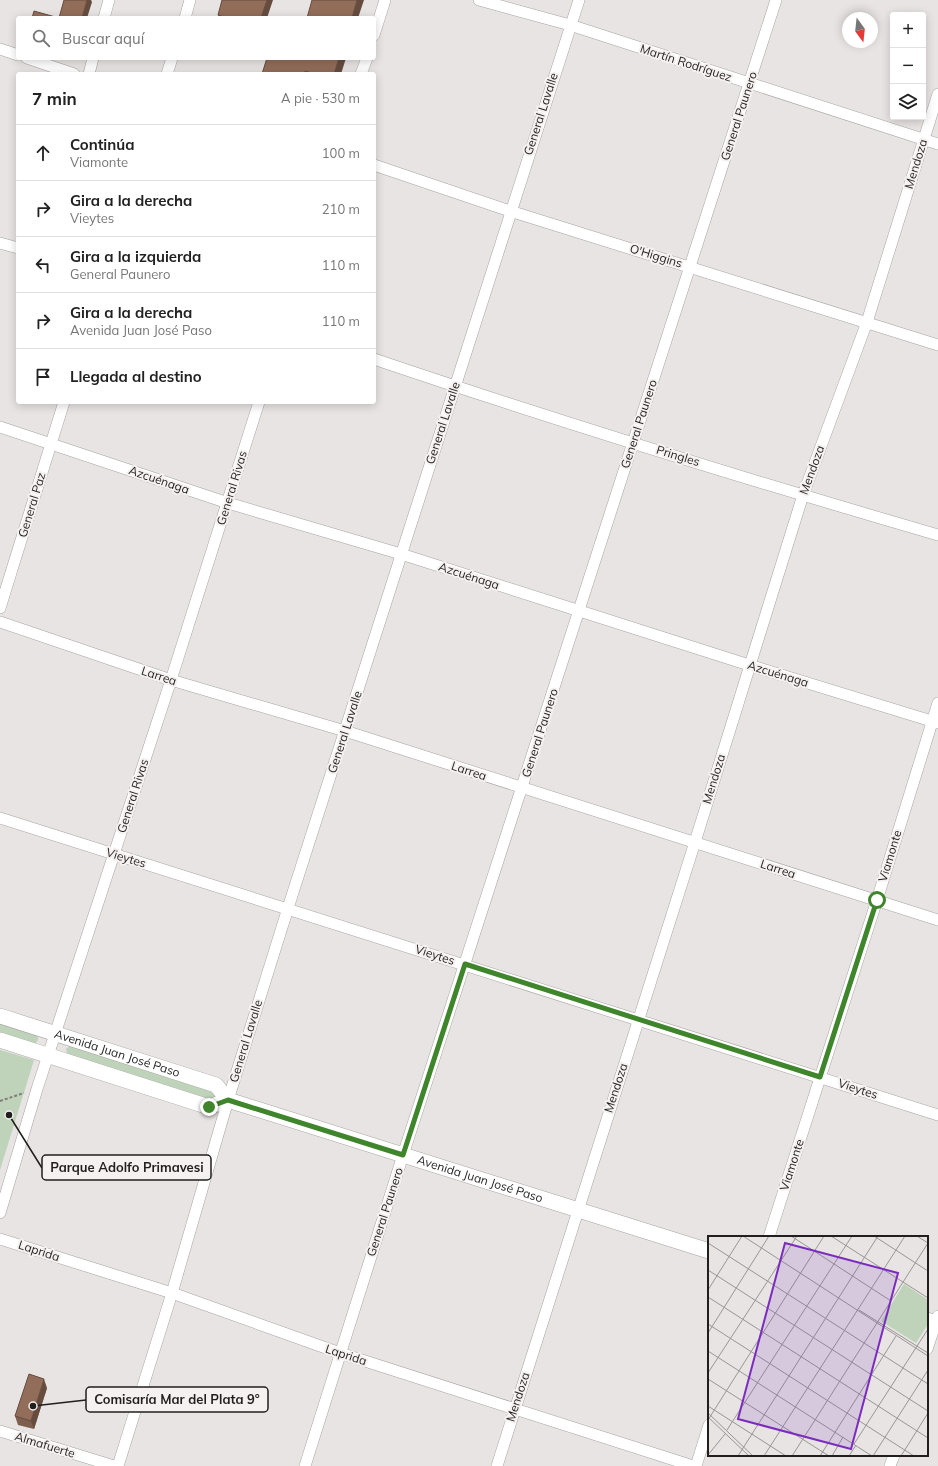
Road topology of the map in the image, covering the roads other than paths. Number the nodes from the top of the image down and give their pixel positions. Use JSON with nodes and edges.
{"nodes":[{"id":1,"x":109,"y":0,"type":"edge"},
{"id":2,"x":190,"y":0,"type":"edge"},
{"id":3,"x":385,"y":0,"type":"edge"},
{"id":4,"x":479,"y":0,"type":"edge"},
{"id":5,"x":579,"y":0,"type":"edge"},
{"id":6,"x":776,"y":0,"type":"edge"},
{"id":7,"x":105,"y":16,"type":"edge"},
{"id":8,"x":186,"y":16,"type":"edge"},
{"id":9,"x":570,"y":25,"type":"junction"},
{"id":10,"x":376,"y":29,"type":"edge"},
{"id":11,"x":0,"y":49,"type":"edge"},
{"id":12,"x":16,"y":54,"type":"edge"},
{"id":13,"x":33,"y":60,"type":"edge"},
{"id":14,"x":92,"y":60,"type":"edge"},
{"id":15,"x":171,"y":60,"type":"edge"},
{"id":16,"x":365,"y":60,"type":"edge"},
{"id":17,"x":68,"y":72,"type":"edge"},
{"id":18,"x":90,"y":72,"type":"edge"},
{"id":19,"x":168,"y":72,"type":"edge"},
{"id":20,"x":362,"y":72,"type":"edge"},
{"id":21,"x":749,"y":84,"type":"junction"},
{"id":22,"x":938,"y":94,"type":"edge"},
{"id":23,"x":923,"y":139,"type":"junction"},
{"id":24,"x":938,"y":144,"type":"edge"},
{"id":25,"x":376,"y":166,"type":"edge"},
{"id":26,"x":510,"y":211,"type":"junction"},
{"id":27,"x":0,"y":243,"type":"edge"},
{"id":28,"x":16,"y":247,"type":"edge"},
{"id":29,"x":690,"y":267,"type":"junction"},
{"id":30,"x":867,"y":322,"type":"junction"},
{"id":31,"x":938,"y":345,"type":"edge"},
{"id":32,"x":376,"y":360,"type":"edge"},
{"id":33,"x":454,"y":386,"type":"junction"},
{"id":34,"x":63,"y":404,"type":"edge"},
{"id":35,"x":258,"y":404,"type":"edge"},
{"id":36,"x":0,"y":427,"type":"edge"},
{"id":37,"x":633,"y":442,"type":"junction"},
{"id":38,"x":51,"y":444,"type":"junction"},
{"id":39,"x":803,"y":496,"type":"junction"},
{"id":40,"x":228,"y":503,"type":"junction"},
{"id":41,"x":938,"y":535,"type":"edge"},
{"id":42,"x":401,"y":554,"type":"junction"},
{"id":43,"x":0,"y":608,"type":"edge"},
{"id":44,"x":579,"y":611,"type":"junction"},
{"id":45,"x":0,"y":622,"type":"edge"},
{"id":46,"x":749,"y":665,"type":"junction"},
{"id":47,"x":172,"y":680,"type":"junction"},
{"id":48,"x":938,"y":703,"type":"edge"},
{"id":49,"x":935,"y":722,"type":"edge"},
{"id":50,"x":345,"y":731,"type":"junction"},
{"id":51,"x":522,"y":788,"type":"junction"},
{"id":52,"x":0,"y":818,"type":"edge"},
{"id":53,"x":694,"y":842,"type":"junction"},
{"id":54,"x":113,"y":854,"type":"junction"},
{"id":55,"x":877,"y":900,"type":"junction"},
{"id":56,"x":288,"y":908,"type":"junction"},
{"id":57,"x":938,"y":920,"type":"edge"},
{"id":58,"x":465,"y":964,"type":"junction"},
{"id":59,"x":0,"y":1016,"type":"edge"},
{"id":60,"x":638,"y":1019,"type":"junction"},
{"id":61,"x":56,"y":1034,"type":"junction"},
{"id":62,"x":0,"y":1040,"type":"edge"},
{"id":63,"x":49,"y":1056,"type":"junction"},
{"id":64,"x":820,"y":1077,"type":"junction"},
{"id":65,"x":228,"y":1100,"type":"junction"},
{"id":66,"x":938,"y":1115,"type":"edge"},
{"id":67,"x":403,"y":1155,"type":"junction"},
{"id":68,"x":578,"y":1210,"type":"junction"},
{"id":69,"x":0,"y":1213,"type":"edge"},
{"id":70,"x":769,"y":1236,"type":"edge"},
{"id":71,"x":0,"y":1239,"type":"edge"},
{"id":72,"x":708,"y":1251,"type":"edge"},
{"id":73,"x":172,"y":1294,"type":"junction"},
{"id":74,"x":935,"y":1321,"type":"edge"},
{"id":75,"x":928,"y":1346,"type":"edge"},
{"id":76,"x":340,"y":1354,"type":"junction"},
{"id":77,"x":515,"y":1409,"type":"junction"},
{"id":78,"x":708,"y":1428,"type":"edge"},
{"id":79,"x":0,"y":1431,"type":"edge"},
{"id":80,"x":894,"y":1456,"type":"edge"},
{"id":81,"x":114,"y":1466,"type":"edge"},
{"id":82,"x":118,"y":1466,"type":"edge"},
{"id":83,"x":305,"y":1466,"type":"edge"},
{"id":84,"x":496,"y":1466,"type":"edge"},
{"id":85,"x":693,"y":1466,"type":"edge"},
{"id":86,"x":696,"y":1466,"type":"edge"},
{"id":87,"x":890,"y":1466,"type":"edge"}],
"edges":[{"from":1,"to":7,"type":"street"},
{"from":2,"to":8,"type":"street"},
{"from":3,"to":10,"type":"street"},
{"from":4,"to":9,"type":"street","name":"Martín Rodríguez"},
{"from":5,"to":9,"type":"street","name":"General Lavalle"},
{"from":6,"to":21,"type":"street","name":"General Paunero"},
{"from":9,"to":21,"type":"street","name":"Martín Rodríguez"},
{"from":9,"to":26,"type":"street","name":"General Lavalle"},
{"from":11,"to":12,"type":"street"},
{"from":13,"to":17,"type":"street"},
{"from":14,"to":18,"type":"street"},
{"from":15,"to":19,"type":"street"},
{"from":16,"to":20,"type":"street"},
{"from":21,"to":23,"type":"street","name":"Martín Rodríguez"},
{"from":21,"to":29,"type":"street","name":"General Paunero"},
{"from":22,"to":23,"type":"street","name":"Mendoza"},
{"from":23,"to":24,"type":"street","name":"Martín Rodríguez"},
{"from":23,"to":30,"type":"street","name":"Mendoza"},
{"from":25,"to":26,"type":"street","name":"O'Higgins"},
{"from":26,"to":29,"type":"street","name":"O'Higgins"},
{"from":26,"to":33,"type":"street","name":"General Lavalle"},
{"from":27,"to":28,"type":"street"},
{"from":29,"to":30,"type":"street","name":"O'Higgins"},
{"from":29,"to":37,"type":"street","name":"General Paunero"},
{"from":30,"to":31,"type":"street","name":"O'Higgins"},
{"from":30,"to":39,"type":"street","name":"Mendoza"},
{"from":32,"to":33,"type":"street","name":"Pringles"},
{"from":33,"to":37,"type":"street","name":"Pringles"},
{"from":33,"to":42,"type":"street","name":"General Lavalle"},
{"from":34,"to":38,"type":"street","name":"General Paz"},
{"from":35,"to":40,"type":"street","name":"General Rivas"},
{"from":36,"to":38,"type":"street","name":"Azcuénaga"},
{"from":37,"to":39,"type":"street","name":"Pringles"},
{"from":37,"to":44,"type":"street","name":"General Paunero"},
{"from":38,"to":40,"type":"street","name":"Azcuénaga"},
{"from":38,"to":43,"type":"street","name":"General Paz"},
{"from":39,"to":41,"type":"street","name":"Pringles"},
{"from":39,"to":46,"type":"street","name":"Mendoza"},
{"from":40,"to":42,"type":"street","name":"Azcuénaga"},
{"from":40,"to":47,"type":"street","name":"General Rivas"},
{"from":42,"to":44,"type":"street","name":"Azcuénaga"},
{"from":42,"to":50,"type":"street","name":"General Lavalle"},
{"from":44,"to":46,"type":"street","name":"Azcuénaga"},
{"from":44,"to":51,"type":"street","name":"General Paunero"},
{"from":45,"to":47,"type":"street","name":"Larrea"},
{"from":46,"to":49,"type":"street","name":"Azcuénaga"},
{"from":46,"to":53,"type":"street","name":"Mendoza"},
{"from":47,"to":50,"type":"street","name":"Larrea"},
{"from":47,"to":54,"type":"street","name":"General Rivas"},
{"from":48,"to":49,"type":"street","name":"Viamonte"},
{"from":49,"to":55,"type":"street","name":"Viamonte"},
{"from":50,"to":51,"type":"street","name":"Larrea"},
{"from":50,"to":56,"type":"street","name":"General Lavalle"},
{"from":51,"to":53,"type":"street","name":"Larrea"},
{"from":51,"to":58,"type":"street","name":"General Paunero"},
{"from":52,"to":54,"type":"street","name":"Vieytes"},
{"from":53,"to":55,"type":"street","name":"Larrea"},
{"from":53,"to":60,"type":"street","name":"Mendoza"},
{"from":54,"to":56,"type":"street","name":"Vieytes"},
{"from":54,"to":61,"type":"street","name":"General Rivas"},
{"from":55,"to":57,"type":"street","name":"Larrea"},
{"from":55,"to":64,"type":"street","name":"Viamonte"},
{"from":56,"to":58,"type":"street","name":"Vieytes"},
{"from":56,"to":65,"type":"street","name":"General Lavalle"},
{"from":58,"to":60,"type":"street","name":"Vieytes"},
{"from":58,"to":67,"type":"street","name":"General Paunero"},
{"from":59,"to":61,"type":"main road","name":"Avenida Juan José Paso"},
{"from":60,"to":64,"type":"street","name":"Vieytes"},
{"from":60,"to":68,"type":"street","name":"Mendoza"},
{"from":61,"to":63,"type":"street","name":"General Rivas"},
{"from":61,"to":65,"type":"main road","name":"Avenida Juan José Paso"},
{"from":62,"to":63,"type":"main road","name":"Avenida Juan José Paso"},
{"from":63,"to":65,"type":"main road","name":"Avenida Juan José Paso"},
{"from":63,"to":69,"type":"street","name":"General Rivas"},
{"from":64,"to":66,"type":"street","name":"Vieytes"},
{"from":64,"to":70,"type":"street","name":"Viamonte"},
{"from":65,"to":67,"type":"main road","name":"Avenida Juan José Paso"},
{"from":65,"to":73,"type":"street","name":"General Lavalle"},
{"from":67,"to":68,"type":"main road","name":"Avenida Juan José Paso"},
{"from":67,"to":76,"type":"street","name":"General Paunero"},
{"from":68,"to":72,"type":"main road","name":"Avenida Juan José Paso"},
{"from":68,"to":77,"type":"street","name":"Mendoza"},
{"from":71,"to":73,"type":"street","name":"Laprida"},
{"from":73,"to":76,"type":"street","name":"Laprida"},
{"from":73,"to":82,"type":"street","name":"General Lavalle"},
{"from":74,"to":75,"type":"street"},
{"from":76,"to":77,"type":"street","name":"Laprida"},
{"from":76,"to":83,"type":"street","name":"General Paunero"},
{"from":77,"to":84,"type":"street","name":"Mendoza"},
{"from":77,"to":85,"type":"street","name":"Laprida"},
{"from":78,"to":86,"type":"street"},
{"from":79,"to":81,"type":"street","name":"Almafuerte"},
{"from":80,"to":87,"type":"street"}]}
